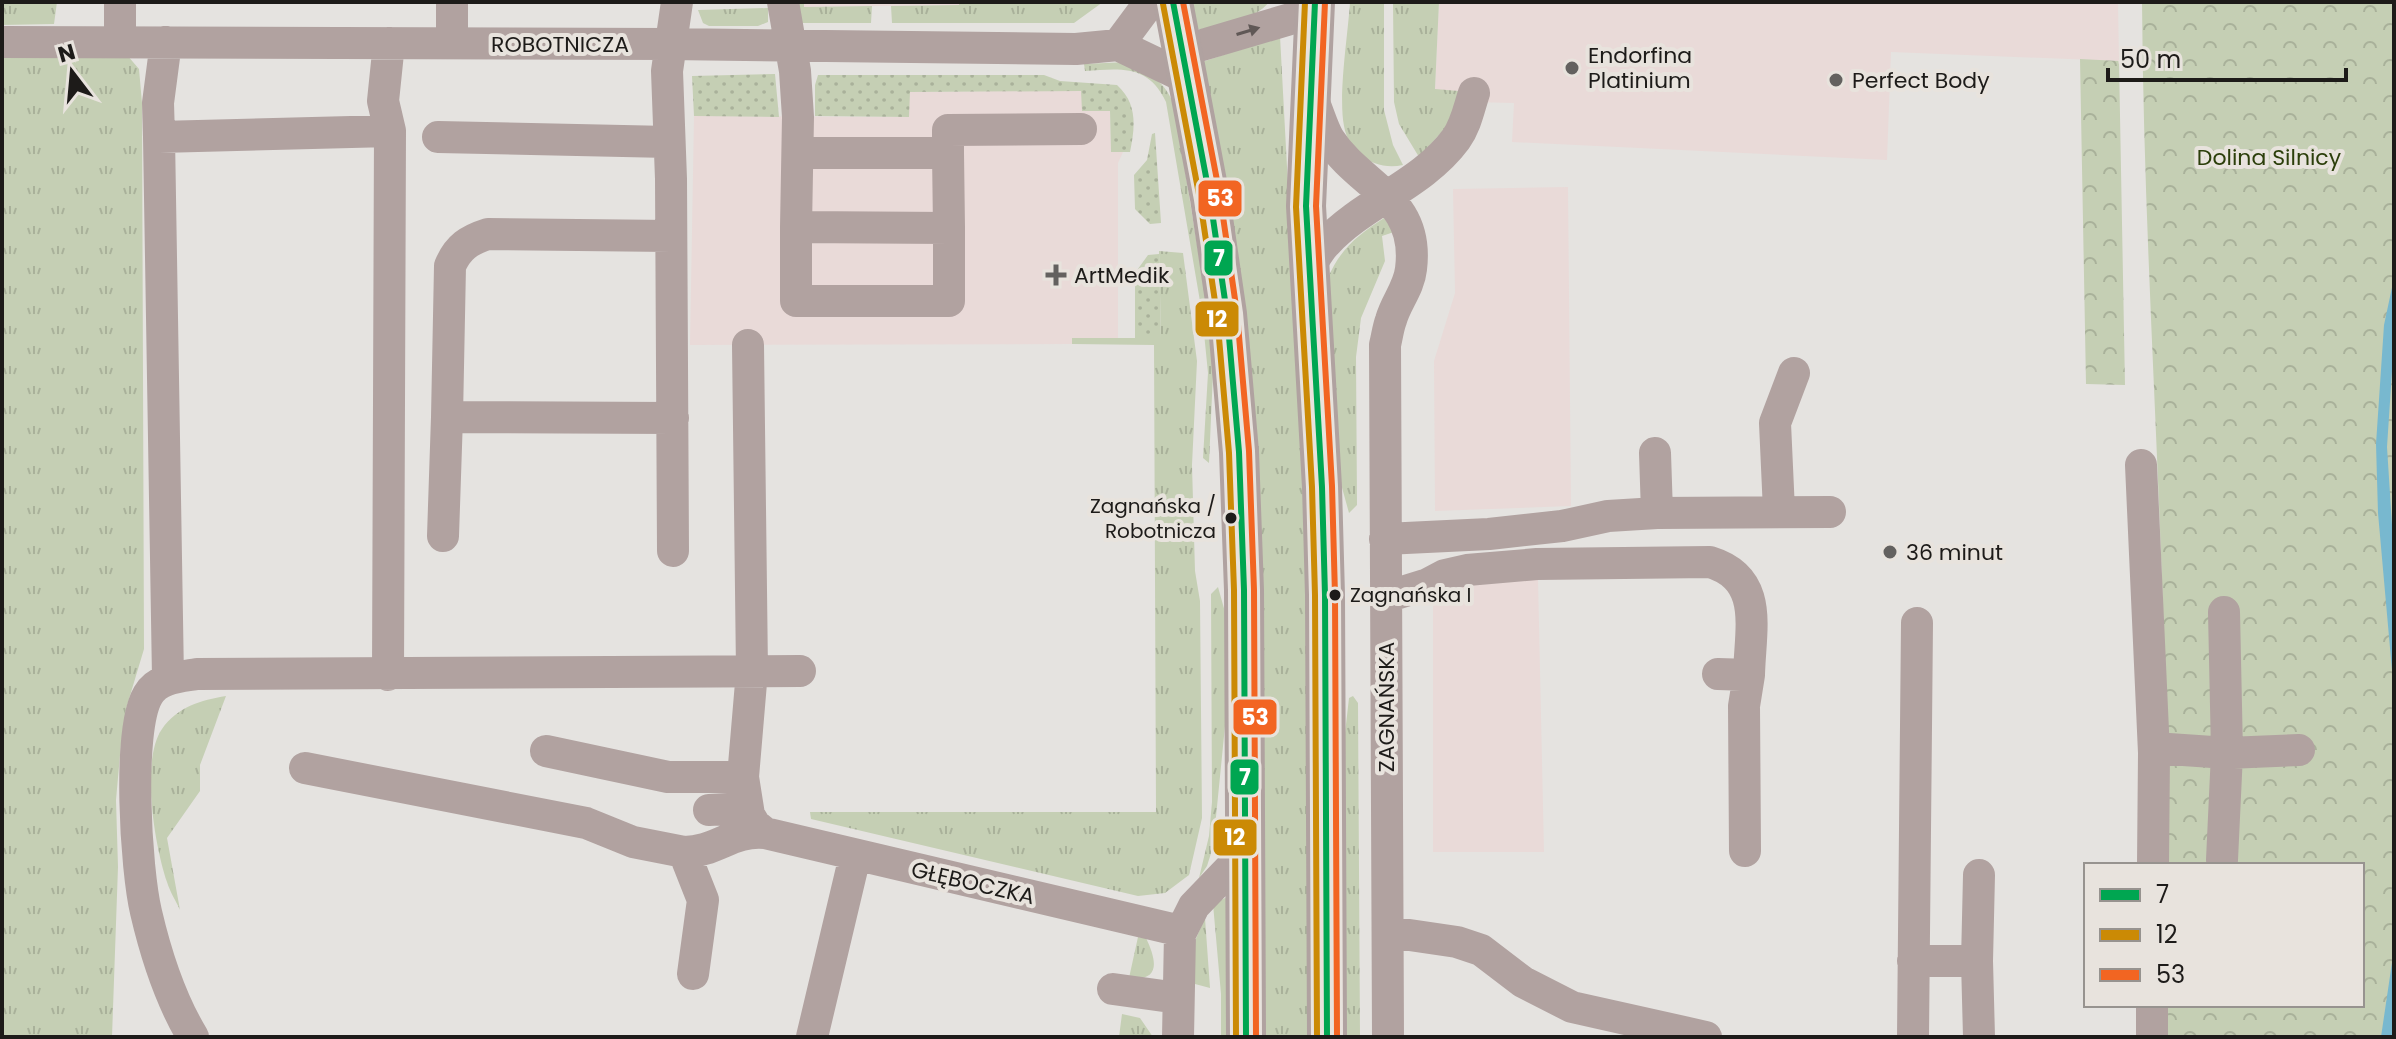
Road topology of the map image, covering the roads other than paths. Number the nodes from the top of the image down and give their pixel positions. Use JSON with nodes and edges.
{"nodes":[{"id":1,"x":120,"y":2,"type":"edge"},
{"id":2,"x":452,"y":2,"type":"edge"},
{"id":3,"x":677,"y":2,"type":"edge"},
{"id":4,"x":783,"y":2,"type":"edge"},
{"id":5,"x":1150,"y":2,"type":"edge"},
{"id":6,"x":1173,"y":2,"type":"edge"},
{"id":7,"x":1315,"y":7,"type":"edge"},
{"id":8,"x":2,"y":42,"type":"edge"},
{"id":9,"x":120,"y":42,"type":"junction"},
{"id":10,"x":166,"y":42,"type":"junction"},
{"id":11,"x":389,"y":43,"type":"junction"},
{"id":12,"x":452,"y":43,"type":"junction"},
{"id":13,"x":669,"y":44,"type":"junction"},
{"id":14,"x":1118,"y":45,"type":"junction"},
{"id":15,"x":792,"y":46,"type":"junction"},
{"id":16,"x":1184,"y":65,"type":"junction"},
{"id":17,"x":1310,"y":92,"type":"junction"},
{"id":18,"x":1474,"y":93,"type":"dead end"},
{"id":19,"x":1081,"y":129,"type":"dead end"},
{"id":20,"x":390,"y":131,"type":"junction"},
{"id":21,"x":159,"y":137,"type":"junction"},
{"id":22,"x":438,"y":137,"type":"dead end"},
{"id":23,"x":669,"y":142,"type":"junction"},
{"id":24,"x":798,"y":153,"type":"junction"},
{"id":25,"x":948,"y":153,"type":"junction"},
{"id":26,"x":1389,"y":196,"type":"junction"},
{"id":27,"x":796,"y":227,"type":"junction"},
{"id":28,"x":949,"y":228,"type":"junction"},
{"id":29,"x":671,"y":236,"type":"junction"},
{"id":30,"x":1308,"y":269,"type":"junction"},
{"id":31,"x":748,"y":345,"type":"dead end"},
{"id":32,"x":1794,"y":373,"type":"dead end"},
{"id":33,"x":447,"y":417,"type":"junction"},
{"id":34,"x":673,"y":418,"type":"junction"},
{"id":35,"x":1655,"y":453,"type":"dead end"},
{"id":36,"x":2141,"y":465,"type":"dead end"},
{"id":37,"x":1779,"y":511,"type":"junction"},
{"id":38,"x":1830,"y":512,"type":"dead end"},
{"id":39,"x":1657,"y":513,"type":"junction"},
{"id":40,"x":443,"y":536,"type":"dead end"},
{"id":41,"x":1385,"y":539,"type":"junction"},
{"id":42,"x":673,"y":551,"type":"dead end"},
{"id":43,"x":1386,"y":597,"type":"junction"},
{"id":44,"x":2224,"y":612,"type":"dead end"},
{"id":45,"x":1917,"y":623,"type":"dead end"},
{"id":46,"x":752,"y":671,"type":"junction"},
{"id":47,"x":800,"y":671,"type":"dead end"},
{"id":48,"x":388,"y":675,"type":"junction"},
{"id":49,"x":168,"y":678,"type":"junction"},
{"id":50,"x":2154,"y":748,"type":"junction"},
{"id":51,"x":2299,"y":750,"type":"dead end"},
{"id":52,"x":546,"y":751,"type":"dead end"},
{"id":53,"x":2227,"y":753,"type":"junction"},
{"id":54,"x":305,"y":768,"type":"dead end"},
{"id":55,"x":752,"y":806,"type":"junction"},
{"id":56,"x":709,"y":810,"type":"dead end"},
{"id":57,"x":1745,"y":851,"type":"dead end"},
{"id":58,"x":684,"y":852,"type":"junction"},
{"id":59,"x":1244,"y":854,"type":"junction"},
{"id":60,"x":855,"y":856,"type":"junction"},
{"id":61,"x":2222,"y":860,"type":"dead end"},
{"id":62,"x":2153,"y":863,"type":"edge"},
{"id":63,"x":1979,"y":875,"type":"dead end"},
{"id":64,"x":1181,"y":931,"type":"junction"},
{"id":65,"x":1389,"y":932,"type":"junction"},
{"id":66,"x":1913,"y":961,"type":"junction"},
{"id":67,"x":1977,"y":961,"type":"junction"},
{"id":68,"x":693,"y":974,"type":"dead end"},
{"id":69,"x":1113,"y":989,"type":"dead end"},
{"id":70,"x":1178,"y":998,"type":"junction"},
{"id":71,"x":2152,"y":1007,"type":"edge"},
{"id":72,"x":193,"y":1037,"type":"edge"},
{"id":73,"x":812,"y":1037,"type":"edge"},
{"id":74,"x":1178,"y":1037,"type":"edge"},
{"id":75,"x":1246,"y":1037,"type":"edge"},
{"id":76,"x":1327,"y":1037,"type":"edge"},
{"id":77,"x":1388,"y":1037,"type":"edge"},
{"id":78,"x":1706,"y":1037,"type":"edge"},
{"id":79,"x":1913,"y":1037,"type":"edge"},
{"id":80,"x":1979,"y":1037,"type":"edge"},
{"id":81,"x":2152,"y":1037,"type":"edge"}],
"edges":[{"from":1,"to":9,"type":"street"},
{"from":2,"to":12,"type":"street"},
{"from":3,"to":13,"type":"street"},
{"from":4,"to":15,"type":"street"},
{"from":5,"to":14,"type":"street"},
{"from":6,"to":16,"type":"main road"},
{"from":16,"to":7,"type":"street","one_way":true},
{"from":7,"to":17,"type":"main road"},
{"from":8,"to":9,"type":"street","name":"ROBOTNICZA"},
{"from":9,"to":10,"type":"street","name":"ROBOTNICZA"},
{"from":10,"to":11,"type":"street","name":"ROBOTNICZA"},
{"from":10,"to":21,"type":"street"},
{"from":11,"to":12,"type":"street","name":"ROBOTNICZA"},
{"from":11,"to":20,"type":"street"},
{"from":12,"to":13,"type":"street","name":"ROBOTNICZA"},
{"from":13,"to":15,"type":"street","name":"ROBOTNICZA"},
{"from":13,"to":23,"type":"street"},
{"from":14,"to":15,"type":"street","name":"ROBOTNICZA"},
{"from":14,"to":16,"type":"street"},
{"from":15,"to":24,"type":"street"},
{"from":16,"to":59,"type":"main road"},
{"from":17,"to":26,"type":"street","name":"ZAGNAŃSKA"},
{"from":17,"to":30,"type":"main road"},
{"from":18,"to":26,"type":"street"},
{"from":19,"to":25,"type":"street"},
{"from":20,"to":21,"type":"street"},
{"from":20,"to":48,"type":"street"},
{"from":21,"to":49,"type":"street"},
{"from":22,"to":23,"type":"street"},
{"from":23,"to":29,"type":"street"},
{"from":24,"to":25,"type":"street"},
{"from":24,"to":27,"type":"street"},
{"from":25,"to":28,"type":"street"},
{"from":26,"to":30,"type":"street"},
{"from":26,"to":41,"type":"street","name":"ZAGNAŃSKA"},
{"from":27,"to":28,"type":"street"},
{"from":27,"to":28,"type":"street"},
{"from":29,"to":33,"type":"street"},
{"from":29,"to":34,"type":"street"},
{"from":30,"to":76,"type":"main road"},
{"from":31,"to":46,"type":"street"},
{"from":32,"to":37,"type":"street"},
{"from":33,"to":34,"type":"street"},
{"from":33,"to":40,"type":"street"},
{"from":34,"to":42,"type":"street"},
{"from":35,"to":39,"type":"street"},
{"from":36,"to":50,"type":"street"},
{"from":37,"to":38,"type":"street"},
{"from":37,"to":39,"type":"street"},
{"from":39,"to":41,"type":"street"},
{"from":41,"to":43,"type":"street","name":"ZAGNAŃSKA"},
{"from":43,"to":57,"type":"street"},
{"from":43,"to":65,"type":"street","name":"ZAGNAŃSKA"},
{"from":44,"to":53,"type":"street"},
{"from":45,"to":66,"type":"street"},
{"from":46,"to":47,"type":"street"},
{"from":46,"to":48,"type":"street"},
{"from":46,"to":55,"type":"street"},
{"from":48,"to":49,"type":"street"},
{"from":49,"to":72,"type":"street"},
{"from":50,"to":53,"type":"street"},
{"from":50,"to":62,"type":"street"},
{"from":51,"to":53,"type":"street"},
{"from":52,"to":55,"type":"street"},
{"from":53,"to":61,"type":"street"},
{"from":54,"to":58,"type":"street"},
{"from":55,"to":56,"type":"street"},
{"from":55,"to":58,"type":"street"},
{"from":55,"to":60,"type":"street","name":"GŁĘBOCZKA"},
{"from":58,"to":68,"type":"street"},
{"from":59,"to":64,"type":"street"},
{"from":59,"to":75,"type":"main road"},
{"from":60,"to":64,"type":"street","name":"GŁĘBOCZKA"},
{"from":60,"to":73,"type":"street"},
{"from":63,"to":67,"type":"street"},
{"from":64,"to":70,"type":"street"},
{"from":65,"to":77,"type":"street","name":"ZAGNAŃSKA"},
{"from":65,"to":78,"type":"street"},
{"from":66,"to":67,"type":"street"},
{"from":66,"to":79,"type":"street"},
{"from":67,"to":80,"type":"street"},
{"from":69,"to":70,"type":"street"},
{"from":70,"to":74,"type":"street"},
{"from":71,"to":81,"type":"street"}]}
